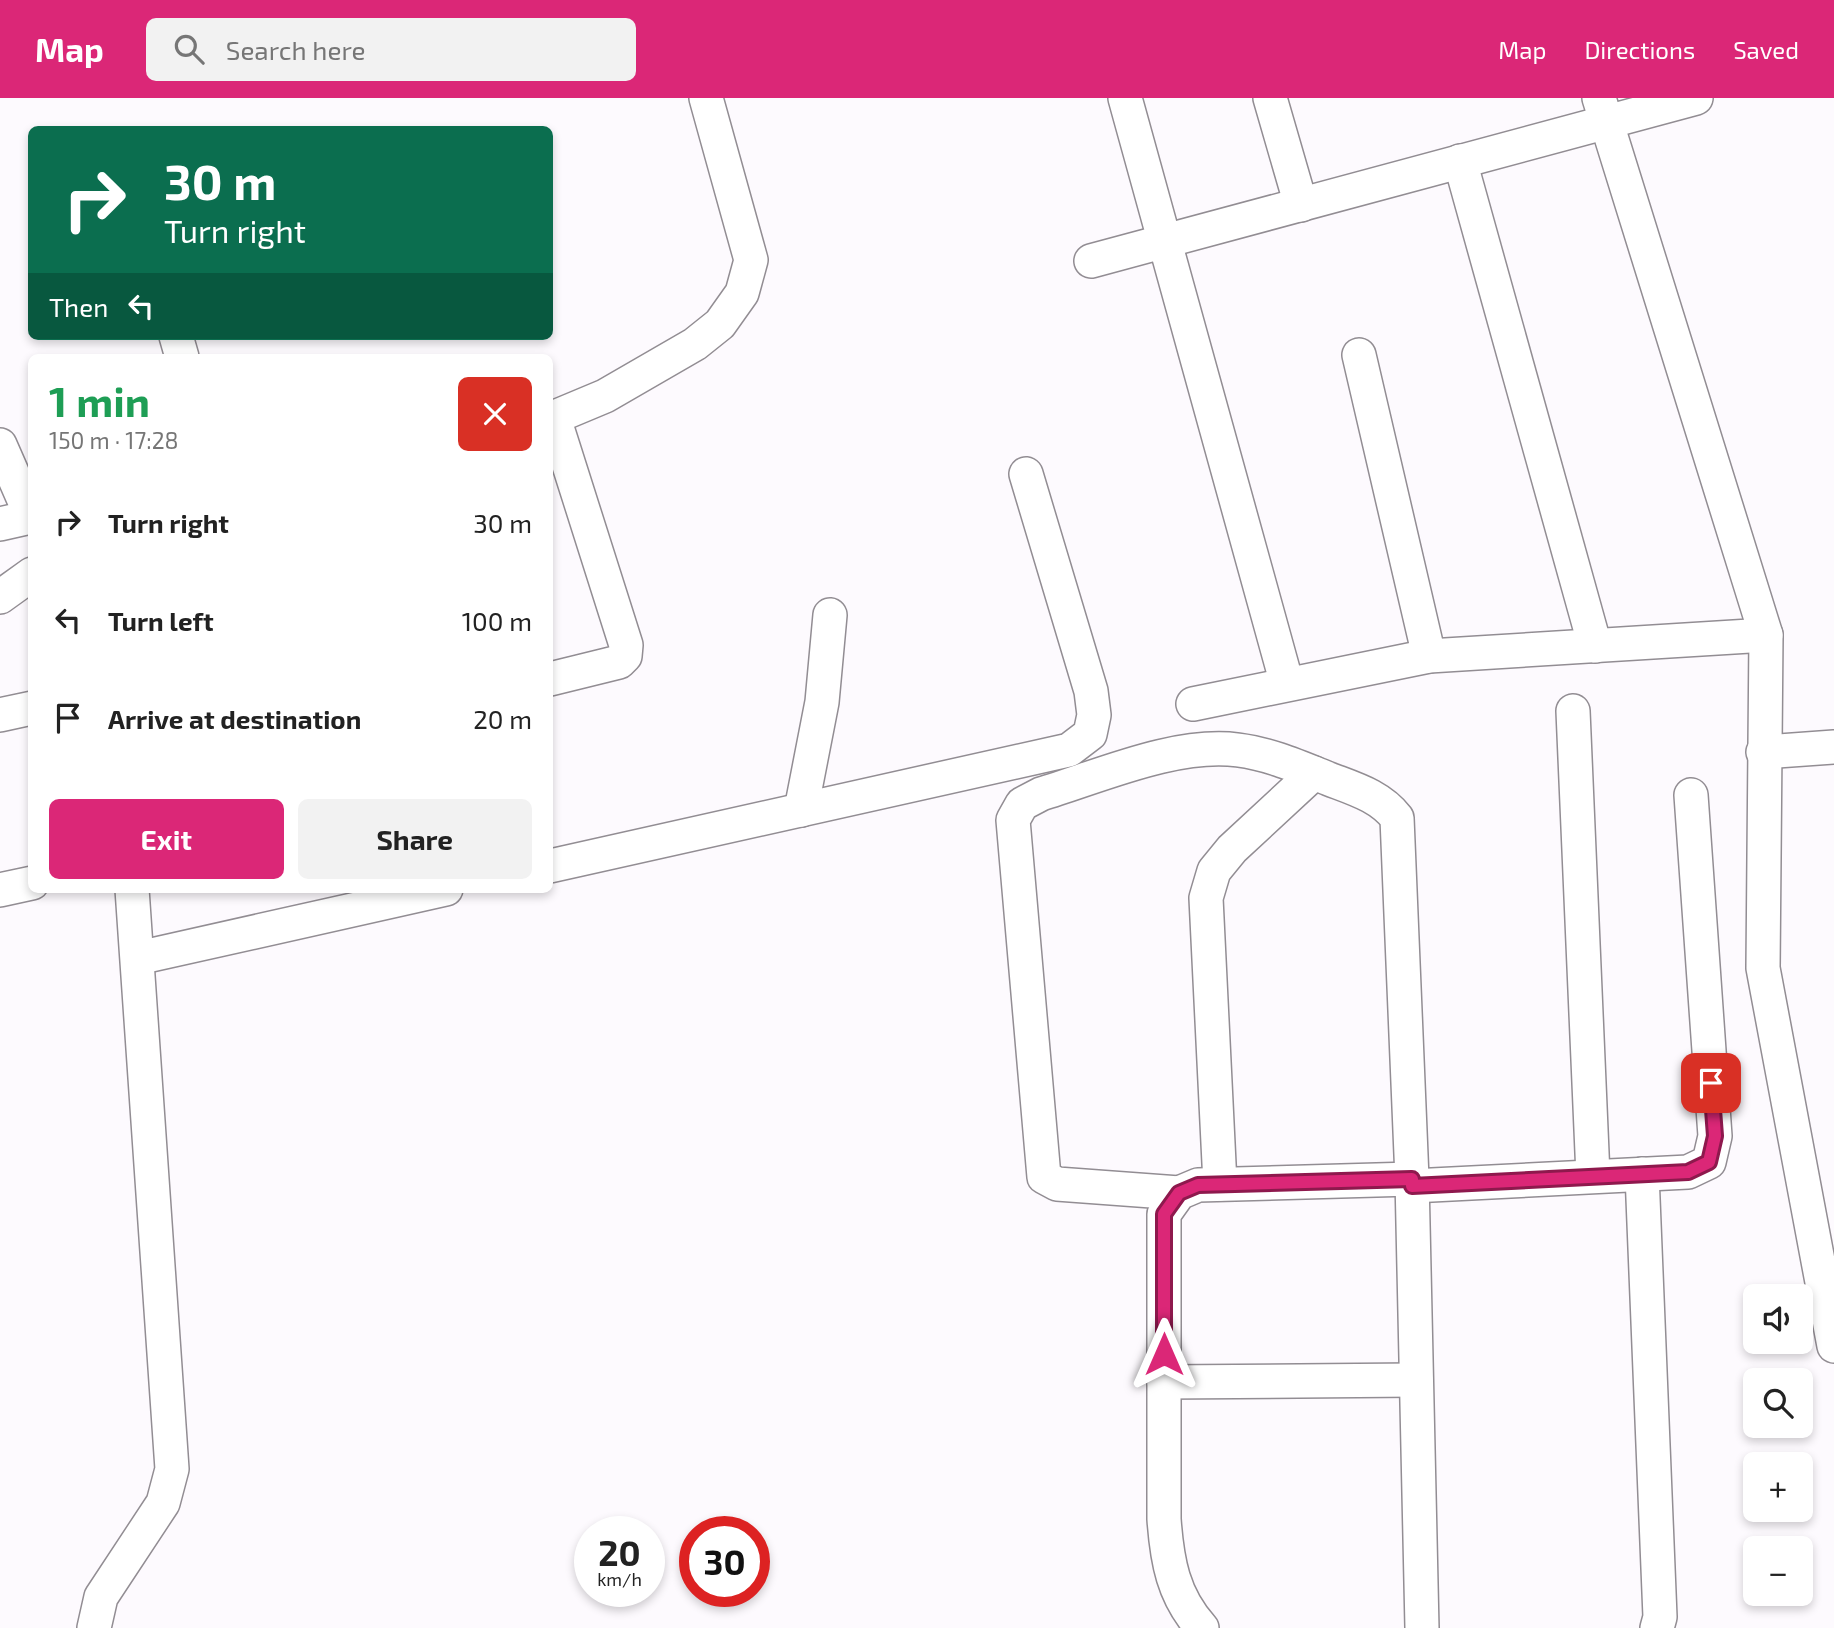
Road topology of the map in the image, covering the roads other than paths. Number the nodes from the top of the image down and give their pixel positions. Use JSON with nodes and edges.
{"nodes":[{"id":1,"x":706,"y":98,"type":"edge"},
{"id":2,"x":1125,"y":98,"type":"edge"},
{"id":3,"x":1270,"y":98,"type":"edge"},
{"id":4,"x":1696,"y":98,"type":"edge"},
{"id":5,"x":1602,"y":110,"type":"edge"},
{"id":6,"x":1460,"y":161,"type":"junction"},
{"id":7,"x":1301,"y":205,"type":"junction"},
{"id":8,"x":1164,"y":242,"type":"junction"},
{"id":9,"x":1091,"y":261,"type":"dead end"},
{"id":10,"x":1359,"y":355,"type":"dead end"},
{"id":11,"x":553,"y":418,"type":"edge"},
{"id":12,"x":553,"y":421,"type":"edge"},
{"id":13,"x":0,"y":445,"type":"edge"},
{"id":14,"x":1026,"y":474,"type":"dead end"},
{"id":15,"x":28,"y":511,"type":"edge"},
{"id":16,"x":28,"y":519,"type":"edge"},
{"id":17,"x":0,"y":524,"type":"edge"},
{"id":18,"x":28,"y":577,"type":"edge"},
{"id":19,"x":0,"y":597,"type":"edge"},
{"id":20,"x":830,"y":615,"type":"dead end"},
{"id":21,"x":1766,"y":635,"type":"junction"},
{"id":22,"x":1595,"y":646,"type":"junction"},
{"id":23,"x":1429,"y":656,"type":"junction"},
{"id":24,"x":553,"y":679,"type":"edge"},
{"id":25,"x":1287,"y":684,"type":"junction"},
{"id":26,"x":1193,"y":704,"type":"dead end"},
{"id":27,"x":28,"y":709,"type":"edge"},
{"id":28,"x":1573,"y":711,"type":"dead end"},
{"id":29,"x":0,"y":715,"type":"edge"},
{"id":30,"x":1834,"y":747,"type":"edge"},
{"id":31,"x":1763,"y":752,"type":"junction"},
{"id":32,"x":1314,"y":773,"type":"junction"},
{"id":33,"x":1691,"y":795,"type":"dead end"},
{"id":34,"x":800,"y":810,"type":"junction"},
{"id":35,"x":553,"y":865,"type":"edge"},
{"id":36,"x":28,"y":884,"type":"edge"},
{"id":37,"x":0,"y":890,"type":"edge"},
{"id":38,"x":132,"y":893,"type":"edge"},
{"id":39,"x":408,"y":893,"type":"edge"},
{"id":40,"x":321,"y":902,"type":"edge"},
{"id":41,"x":138,"y":958,"type":"junction"},
{"id":42,"x":1642,"y":1174,"type":"junction"},
{"id":43,"x":1593,"y":1176,"type":"junction"},
{"id":44,"x":1412,"y":1183,"type":"junction"},
{"id":45,"x":1220,"y":1184,"type":"junction"},
{"id":46,"x":1179,"y":1193,"type":"junction"},
{"id":47,"x":1834,"y":1346,"type":"edge"},
{"id":48,"x":1416,"y":1380,"type":"junction"},
{"id":49,"x":1164,"y":1382,"type":"junction"},
{"id":50,"x":94,"y":1628,"type":"edge"},
{"id":51,"x":1202,"y":1628,"type":"edge"},
{"id":52,"x":1422,"y":1628,"type":"edge"},
{"id":53,"x":1657,"y":1628,"type":"edge"}],
"edges":[{"from":1,"to":11,"type":"street"},
{"from":2,"to":8,"type":"street"},
{"from":3,"to":7,"type":"street"},
{"from":4,"to":5,"type":"street"},
{"from":5,"to":6,"type":"street"},
{"from":5,"to":21,"type":"street"},
{"from":6,"to":7,"type":"street"},
{"from":6,"to":22,"type":"street"},
{"from":7,"to":8,"type":"street"},
{"from":8,"to":9,"type":"street"},
{"from":8,"to":25,"type":"street"},
{"from":10,"to":23,"type":"street"},
{"from":12,"to":24,"type":"street"},
{"from":13,"to":15,"type":"street"},
{"from":14,"to":34,"type":"street"},
{"from":16,"to":17,"type":"street"},
{"from":18,"to":19,"type":"street"},
{"from":20,"to":34,"type":"street"},
{"from":21,"to":22,"type":"street"},
{"from":21,"to":31,"type":"street"},
{"from":22,"to":23,"type":"street"},
{"from":23,"to":25,"type":"street"},
{"from":25,"to":26,"type":"street"},
{"from":27,"to":29,"type":"street"},
{"from":28,"to":43,"type":"street"},
{"from":30,"to":31,"type":"street"},
{"from":31,"to":47,"type":"street"},
{"from":32,"to":44,"type":"street"},
{"from":32,"to":45,"type":"street"},
{"from":32,"to":46,"type":"street"},
{"from":33,"to":42,"type":"street"},
{"from":34,"to":35,"type":"street"},
{"from":36,"to":37,"type":"street"},
{"from":38,"to":41,"type":"street"},
{"from":39,"to":40,"type":"street"},
{"from":40,"to":41,"type":"street"},
{"from":41,"to":50,"type":"street"},
{"from":42,"to":43,"type":"street"},
{"from":42,"to":53,"type":"street"},
{"from":43,"to":44,"type":"street"},
{"from":44,"to":45,"type":"street"},
{"from":44,"to":48,"type":"street"},
{"from":45,"to":46,"type":"street"},
{"from":46,"to":49,"type":"street"},
{"from":48,"to":49,"type":"street"},
{"from":48,"to":52,"type":"street"},
{"from":49,"to":51,"type":"street"}]}
